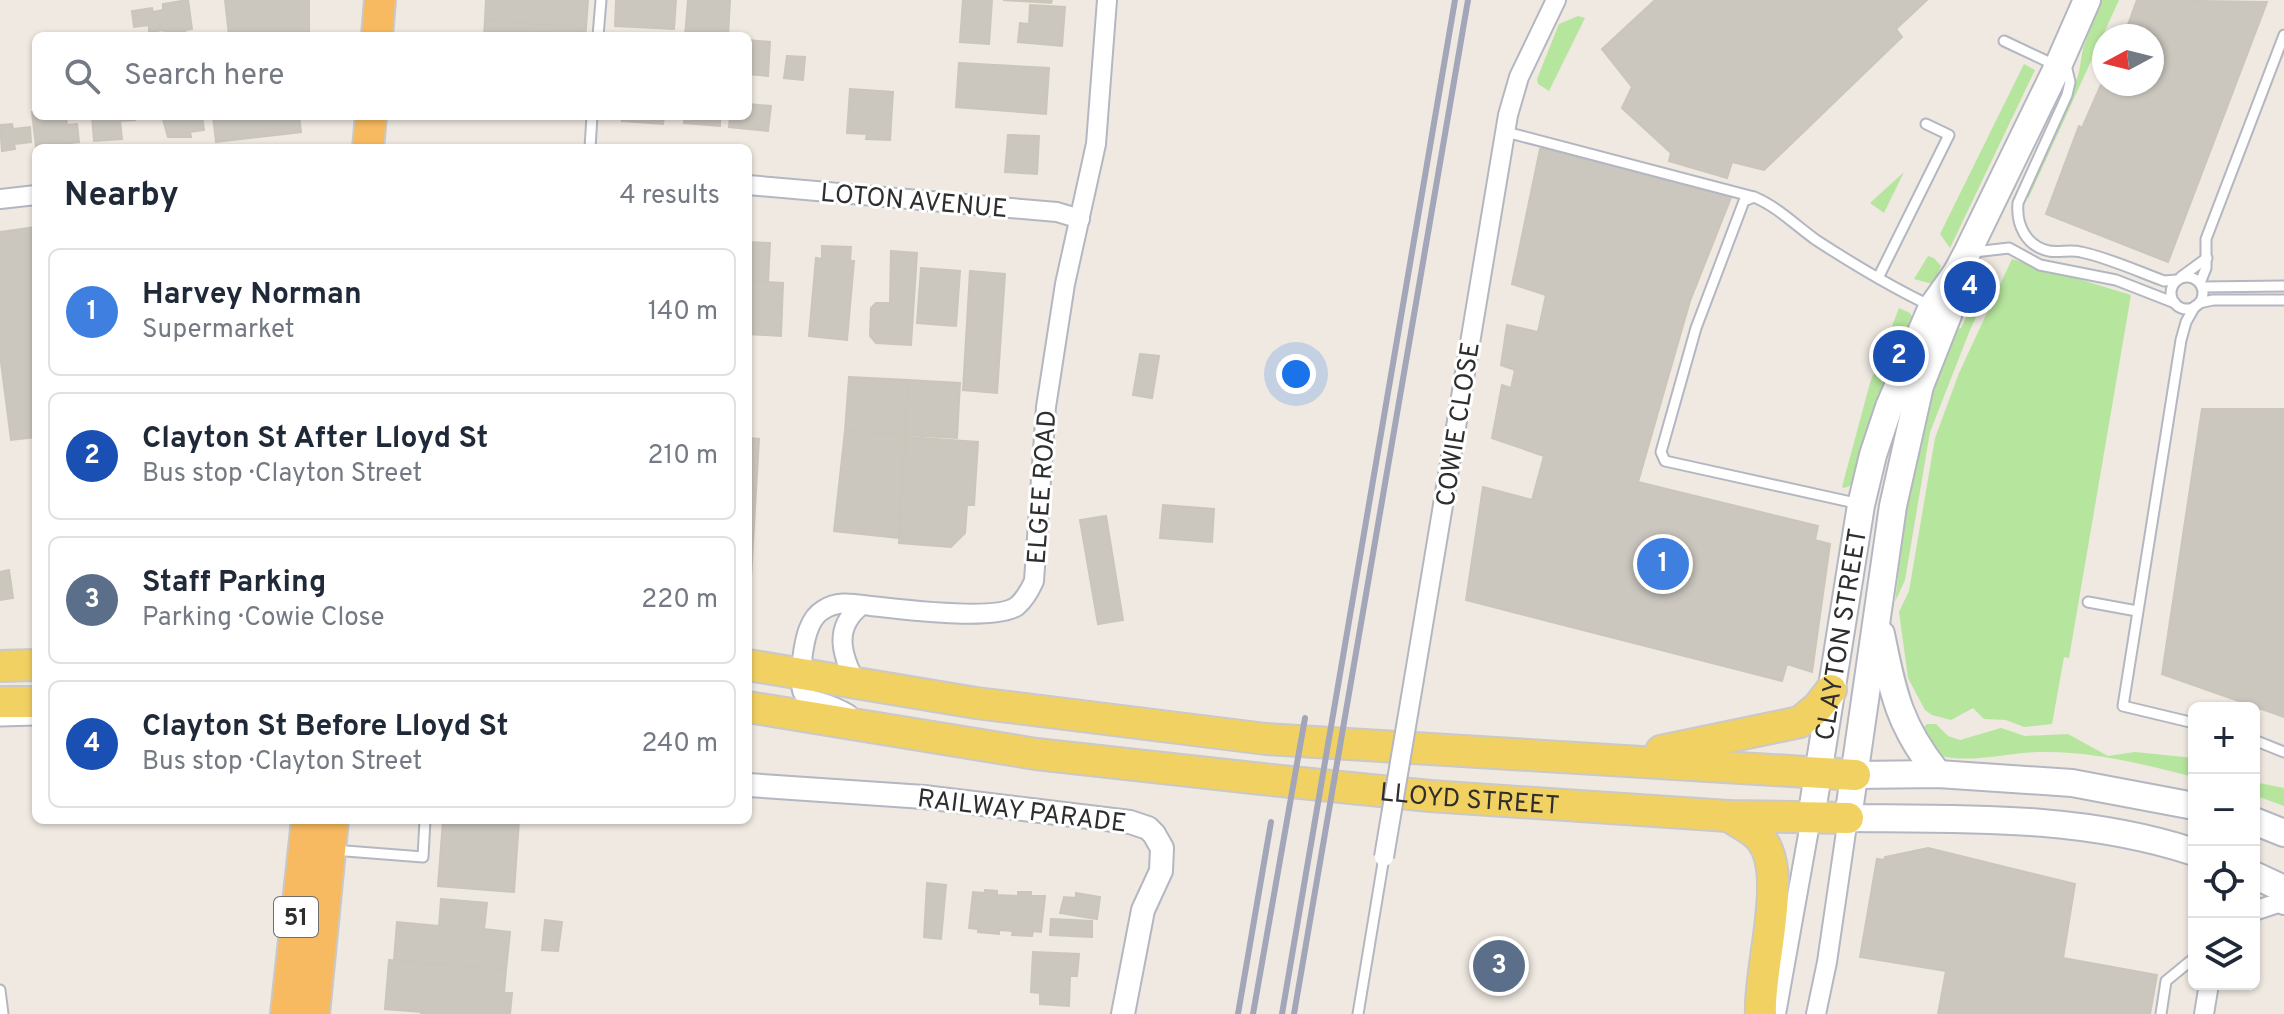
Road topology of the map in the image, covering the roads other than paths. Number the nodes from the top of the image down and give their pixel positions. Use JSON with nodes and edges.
{"nodes":[{"id":1,"x":380,"y":0,"type":"edge"},
{"id":2,"x":601,"y":0,"type":"edge"},
{"id":3,"x":1107,"y":0,"type":"edge"},
{"id":4,"x":1556,"y":0,"type":"edge"},
{"id":5,"x":2087,"y":0,"type":"edge"},
{"id":6,"x":377,"y":32,"type":"edge"},
{"id":7,"x":598,"y":32,"type":"edge"},
{"id":8,"x":2004,"y":41,"type":"dead end"},
{"id":9,"x":2283,"y":41,"type":"edge"},
{"id":10,"x":2062,"y":58,"type":"junction"},
{"id":11,"x":371,"y":120,"type":"edge"},
{"id":12,"x":592,"y":120,"type":"edge"},
{"id":13,"x":1926,"y":124,"type":"dead end"},
{"id":14,"x":1505,"y":132,"type":"junction"},
{"id":15,"x":368,"y":144,"type":"edge"},
{"id":16,"x":590,"y":144,"type":"edge"},
{"id":17,"x":752,"y":185,"type":"edge"},
{"id":18,"x":32,"y":195,"type":"edge"},
{"id":19,"x":1754,"y":197,"type":"junction"},
{"id":20,"x":0,"y":199,"type":"edge"},
{"id":21,"x":1080,"y":219,"type":"junction"},
{"id":22,"x":2207,"y":258,"type":"junction"},
{"id":23,"x":1962,"y":262,"type":"junction"},
{"id":24,"x":1878,"y":278,"type":"junction"},
{"id":25,"x":2178,"y":280,"type":"junction"},
{"id":26,"x":2201,"y":285,"type":"junction"},
{"id":27,"x":2284,"y":286,"type":"edge"},
{"id":28,"x":2284,"y":300,"type":"edge"},
{"id":29,"x":2176,"y":304,"type":"junction"},
{"id":30,"x":2197,"y":305,"type":"junction"},
{"id":31,"x":1940,"y":311,"type":"junction"},
{"id":32,"x":2181,"y":340,"type":"junction"},
{"id":33,"x":1861,"y":505,"type":"junction"},
{"id":34,"x":2088,"y":602,"type":"dead end"},
{"id":35,"x":862,"y":605,"type":"junction"},
{"id":36,"x":2137,"y":611,"type":"junction"},
{"id":37,"x":1878,"y":615,"type":"junction"},
{"id":38,"x":32,"y":665,"type":"edge"},
{"id":39,"x":0,"y":666,"type":"edge"},
{"id":40,"x":752,"y":666,"type":"edge"},
{"id":41,"x":801,"y":674,"type":"junction"},
{"id":42,"x":856,"y":683,"type":"junction"},
{"id":43,"x":1831,"y":690,"type":"junction"},
{"id":44,"x":0,"y":702,"type":"edge"},
{"id":45,"x":32,"y":702,"type":"edge"},
{"id":46,"x":752,"y":708,"type":"edge"},
{"id":47,"x":32,"y":720,"type":"edge"},
{"id":48,"x":0,"y":721,"type":"edge"},
{"id":49,"x":2188,"y":722,"type":"edge"},
{"id":50,"x":873,"y":728,"type":"junction"},
{"id":51,"x":2260,"y":742,"type":"edge"},
{"id":52,"x":2284,"y":752,"type":"edge"},
{"id":53,"x":1543,"y":757,"type":"junction"},
{"id":54,"x":1818,"y":773,"type":"junction"},
{"id":55,"x":1938,"y":774,"type":"junction"},
{"id":56,"x":1855,"y":775,"type":"junction"},
{"id":57,"x":752,"y":785,"type":"edge"},
{"id":58,"x":2100,"y":787,"type":"junction"},
{"id":59,"x":2188,"y":805,"type":"edge"},
{"id":60,"x":1728,"y":816,"type":"junction"},
{"id":61,"x":1811,"y":818,"type":"junction"},
{"id":62,"x":1848,"y":818,"type":"junction"},
{"id":63,"x":2188,"y":818,"type":"edge"},
{"id":64,"x":307,"y":824,"type":"edge"},
{"id":65,"x":425,"y":824,"type":"edge"},
{"id":66,"x":332,"y":835,"type":"edge"},
{"id":67,"x":2188,"y":850,"type":"edge"},
{"id":68,"x":1384,"y":857,"type":"joint"},
{"id":69,"x":2260,"y":878,"type":"edge"},
{"id":70,"x":2284,"y":889,"type":"edge"},
{"id":71,"x":2284,"y":905,"type":"edge"},
{"id":72,"x":2260,"y":909,"type":"edge"},
{"id":73,"x":2188,"y":963,"type":"edge"},
{"id":74,"x":0,"y":990,"type":"edge"},
{"id":75,"x":2208,"y":990,"type":"edge"},
{"id":76,"x":307,"y":1013,"type":"edge"},
{"id":77,"x":3,"y":1014,"type":"edge"},
{"id":78,"x":1123,"y":1014,"type":"edge"},
{"id":79,"x":1358,"y":1014,"type":"edge"},
{"id":80,"x":1761,"y":1014,"type":"edge"},
{"id":81,"x":1776,"y":1014,"type":"edge"},
{"id":82,"x":1816,"y":1014,"type":"edge"},
{"id":83,"x":2161,"y":1014,"type":"edge"},
{"id":84,"x":2204,"y":1014,"type":"edge"}],
"edges":[{"from":1,"to":6,"type":"highway"},
{"from":2,"to":7,"type":"lane"},
{"from":3,"to":21,"type":"street","name":"ELGEE ROAD"},
{"from":4,"to":14,"type":"street","name":"COWIE CLOSE"},
{"from":5,"to":10,"type":"main road","name":"CLAYTON STREET"},
{"from":8,"to":10,"type":"lane"},
{"from":9,"to":22,"type":"lane"},
{"from":10,"to":23,"type":"main road","name":"CLAYTON STREET"},
{"from":10,"to":25,"type":"lane"},
{"from":11,"to":15,"type":"highway"},
{"from":12,"to":16,"type":"lane"},
{"from":13,"to":24,"type":"lane"},
{"from":14,"to":19,"type":"lane"},
{"from":14,"to":68,"type":"street","name":"COWIE CLOSE","bridge":true},
{"from":17,"to":21,"type":"street","name":"LOTON AVENUE"},
{"from":18,"to":20,"type":"street"},
{"from":19,"to":24,"type":"lane"},
{"from":19,"to":33,"type":"lane"},
{"from":21,"to":35,"type":"street","name":"ELGEE ROAD"},
{"from":22,"to":25,"type":"lane"},
{"from":22,"to":26,"type":"lane"},
{"from":23,"to":29,"type":"lane"},
{"from":23,"to":31,"type":"main road","name":"CLAYTON STREET"},
{"from":24,"to":31,"type":"lane"},
{"from":25,"to":26,"type":"lane"},
{"from":25,"to":29,"type":"lane"},
{"from":26,"to":27,"type":"lane"},
{"from":26,"to":30,"type":"lane"},
{"from":28,"to":30,"type":"lane"},
{"from":29,"to":30,"type":"lane"},
{"from":29,"to":32,"type":"lane"},
{"from":30,"to":32,"type":"lane"},
{"from":31,"to":33,"type":"main road","name":"CLAYTON STREET"},
{"from":31,"to":37,"type":"main road","name":"CLAYTON STREET"},
{"from":32,"to":36,"type":"lane"},
{"from":33,"to":43,"type":"main road","name":"CLAYTON STREET"},
{"from":34,"to":36,"type":"lane"},
{"from":35,"to":41,"type":"street","name":"ELGEE ROAD"},
{"from":35,"to":42,"type":"street"},
{"from":36,"to":49,"type":"lane"},
{"from":37,"to":55,"type":"main road"},
{"from":37,"to":56,"type":"main road","name":"CLAYTON STREET"},
{"from":38,"to":39,"type":"main road"},
{"from":40,"to":41,"type":"main road","name":"LLOYD STREET"},
{"from":41,"to":42,"type":"main road","name":"LLOYD STREET"},
{"from":41,"to":50,"type":"street"},
{"from":42,"to":53,"type":"main road","name":"LLOYD STREET"},
{"from":43,"to":53,"type":"main road"},
{"from":43,"to":54,"type":"main road","name":"CLAYTON STREET"},
{"from":44,"to":45,"type":"main road"},
{"from":46,"to":50,"type":"main road","name":"LLOYD STREET"},
{"from":47,"to":48,"type":"lane"},
{"from":50,"to":60,"type":"main road","name":"LLOYD STREET"},
{"from":51,"to":52,"type":"lane"},
{"from":53,"to":54,"type":"main road","name":"LLOYD STREET"},
{"from":54,"to":56,"type":"main road","name":"LLOYD STREET"},
{"from":54,"to":61,"type":"main road","name":"CLAYTON STREET"},
{"from":55,"to":56,"type":"main road","name":"LLOYD STREET"},
{"from":55,"to":58,"type":"main road","name":"LLOYD STREET"},
{"from":56,"to":62,"type":"main road","name":"CLAYTON STREET"},
{"from":57,"to":78,"type":"street","name":"RAILWAY PARADE"},
{"from":58,"to":59,"type":"main road","name":"LLOYD STREET"},
{"from":58,"to":63,"type":"street"},
{"from":60,"to":61,"type":"main road","name":"LLOYD STREET"},
{"from":60,"to":80,"type":"main road"},
{"from":61,"to":62,"type":"main road","name":"LLOYD STREET"},
{"from":61,"to":81,"type":"street","name":"CLAYTON STREET"},
{"from":62,"to":67,"type":"main road","name":"LLOYD STREET"},
{"from":62,"to":82,"type":"street","name":"CLAYTON STREET"},
{"from":64,"to":76,"type":"highway","number":"51"},
{"from":65,"to":66,"type":"lane"},
{"from":66,"to":76,"type":"highway","number":"51"},
{"from":68,"to":79,"type":"lane"},
{"from":69,"to":70,"type":"main road"},
{"from":71,"to":72,"type":"street"},
{"from":73,"to":83,"type":"lane"},
{"from":74,"to":77,"type":"lane"},
{"from":75,"to":84,"type":"street"}]}
